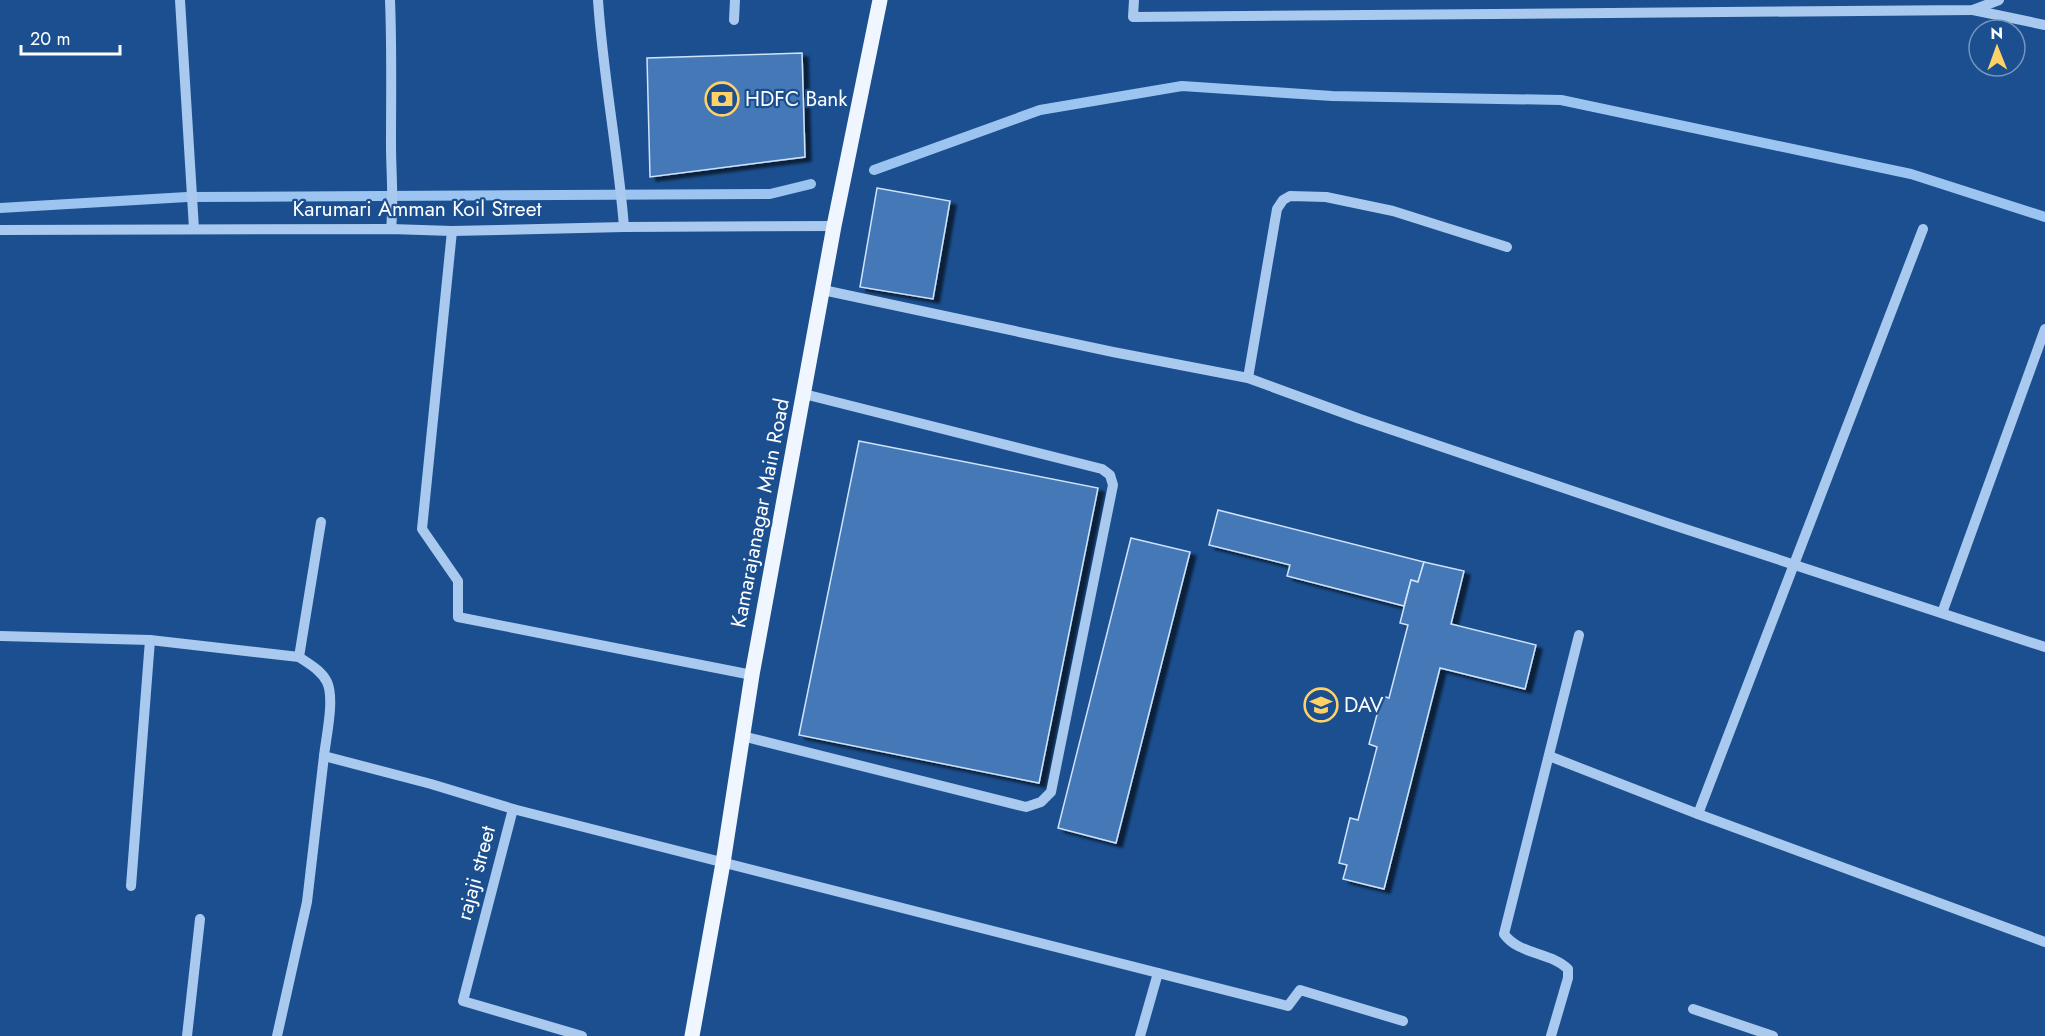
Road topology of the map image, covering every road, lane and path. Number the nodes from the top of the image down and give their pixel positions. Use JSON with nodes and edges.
{"nodes":[{"id":1,"x":180,"y":0,"type":"edge"},
{"id":2,"x":390,"y":0,"type":"edge"},
{"id":3,"x":597,"y":0,"type":"edge"},
{"id":4,"x":735,"y":0,"type":"edge"},
{"id":5,"x":880,"y":0,"type":"edge"},
{"id":6,"x":1134,"y":0,"type":"edge"},
{"id":7,"x":1999,"y":0,"type":"edge"},
{"id":8,"x":1974,"y":10,"type":"junction"},
{"id":9,"x":734,"y":20,"type":"dead end"},
{"id":10,"x":2045,"y":26,"type":"edge"},
{"id":11,"x":624,"y":226,"type":"junction"},
{"id":12,"x":834,"y":226,"type":"junction"},
{"id":13,"x":194,"y":229,"type":"junction"},
{"id":14,"x":391,"y":229,"type":"junction"},
{"id":15,"x":1923,"y":229,"type":"dead end"},
{"id":16,"x":0,"y":230,"type":"edge"},
{"id":17,"x":452,"y":231,"type":"junction"},
{"id":18,"x":1507,"y":247,"type":"dead end"},
{"id":19,"x":823,"y":291,"type":"junction"},
{"id":20,"x":2045,"y":329,"type":"edge"},
{"id":21,"x":1248,"y":378,"type":"junction"},
{"id":22,"x":804,"y":394,"type":"junction"},
{"id":23,"x":321,"y":522,"type":"dead end"},
{"id":24,"x":1795,"y":566,"type":"junction"},
{"id":25,"x":1942,"y":613,"type":"junction"},
{"id":26,"x":1580,"y":634,"type":"dead end"},
{"id":27,"x":0,"y":636,"type":"edge"},
{"id":28,"x":150,"y":640,"type":"junction"},
{"id":29,"x":2045,"y":646,"type":"edge"},
{"id":30,"x":299,"y":657,"type":"junction"},
{"id":31,"x":752,"y":675,"type":"junction"},
{"id":32,"x":742,"y":736,"type":"junction"},
{"id":33,"x":324,"y":756,"type":"junction"},
{"id":34,"x":1549,"y":756,"type":"junction"},
{"id":35,"x":513,"y":809,"type":"junction"},
{"id":36,"x":1698,"y":814,"type":"junction"},
{"id":37,"x":723,"y":863,"type":"junction"},
{"id":38,"x":131,"y":886,"type":"dead end"},
{"id":39,"x":200,"y":919,"type":"dead end"},
{"id":40,"x":2045,"y":942,"type":"edge"},
{"id":41,"x":1158,"y":973,"type":"junction"},
{"id":42,"x":1693,"y":1009,"type":"dead end"},
{"id":43,"x":1402,"y":1021,"type":"dead end"},
{"id":44,"x":187,"y":1036,"type":"edge"},
{"id":45,"x":277,"y":1036,"type":"edge"},
{"id":46,"x":582,"y":1036,"type":"edge"},
{"id":47,"x":692,"y":1036,"type":"edge"},
{"id":48,"x":1140,"y":1036,"type":"edge"},
{"id":49,"x":1551,"y":1036,"type":"edge"},
{"id":50,"x":1773,"y":1036,"type":"edge"}],
"edges":[{"from":1,"to":13,"type":"street"},
{"from":2,"to":14,"type":"street"},
{"from":3,"to":11,"type":"street"},
{"from":4,"to":9,"type":"street"},
{"from":5,"to":12,"type":"main road","name":"Kamarajanagar Main Road"},
{"from":6,"to":8,"type":"street"},
{"from":7,"to":8,"type":"street"},
{"from":8,"to":10,"type":"street"},
{"from":11,"to":12,"type":"street","name":"Karumari Amman Koil Street"},
{"from":11,"to":17,"type":"street","name":"Karumari Amman Koil Street"},
{"from":12,"to":19,"type":"main road","name":"Kamarajanagar Main Road"},
{"from":13,"to":14,"type":"street","name":"Karumari Amman Koil Street"},
{"from":13,"to":16,"type":"street","name":"Karumari Amman Koil Street"},
{"from":14,"to":17,"type":"street","name":"Karumari Amman Koil Street"},
{"from":15,"to":24,"type":"street"},
{"from":17,"to":31,"type":"street"},
{"from":18,"to":21,"type":"street"},
{"from":19,"to":21,"type":"street"},
{"from":19,"to":22,"type":"main road","name":"Kamarajanagar Main Road"},
{"from":20,"to":25,"type":"street"},
{"from":21,"to":24,"type":"street"},
{"from":22,"to":31,"type":"main road","name":"Kamarajanagar Main Road"},
{"from":22,"to":32,"type":"street"},
{"from":23,"to":30,"type":"street"},
{"from":24,"to":25,"type":"street"},
{"from":24,"to":36,"type":"street"},
{"from":25,"to":29,"type":"street"},
{"from":26,"to":34,"type":"street"},
{"from":27,"to":28,"type":"street"},
{"from":28,"to":30,"type":"street"},
{"from":28,"to":38,"type":"street"},
{"from":30,"to":33,"type":"street"},
{"from":31,"to":32,"type":"main road","name":"Kamarajanagar Main Road"},
{"from":32,"to":37,"type":"main road","name":"Kamarajanagar Main Road"},
{"from":33,"to":35,"type":"street"},
{"from":33,"to":45,"type":"street"},
{"from":34,"to":36,"type":"street"},
{"from":34,"to":49,"type":"street"},
{"from":35,"to":37,"type":"street","name":"rajaji street"},
{"from":35,"to":46,"type":"street","name":"rajaji street"},
{"from":36,"to":40,"type":"street"},
{"from":37,"to":41,"type":"street","name":"rajaji street"},
{"from":37,"to":47,"type":"main road","name":"Kamarajanagar Main Road"},
{"from":39,"to":44,"type":"street"},
{"from":41,"to":43,"type":"street","name":"rajaji street"},
{"from":41,"to":48,"type":"street"},
{"from":42,"to":50,"type":"street"}]}
